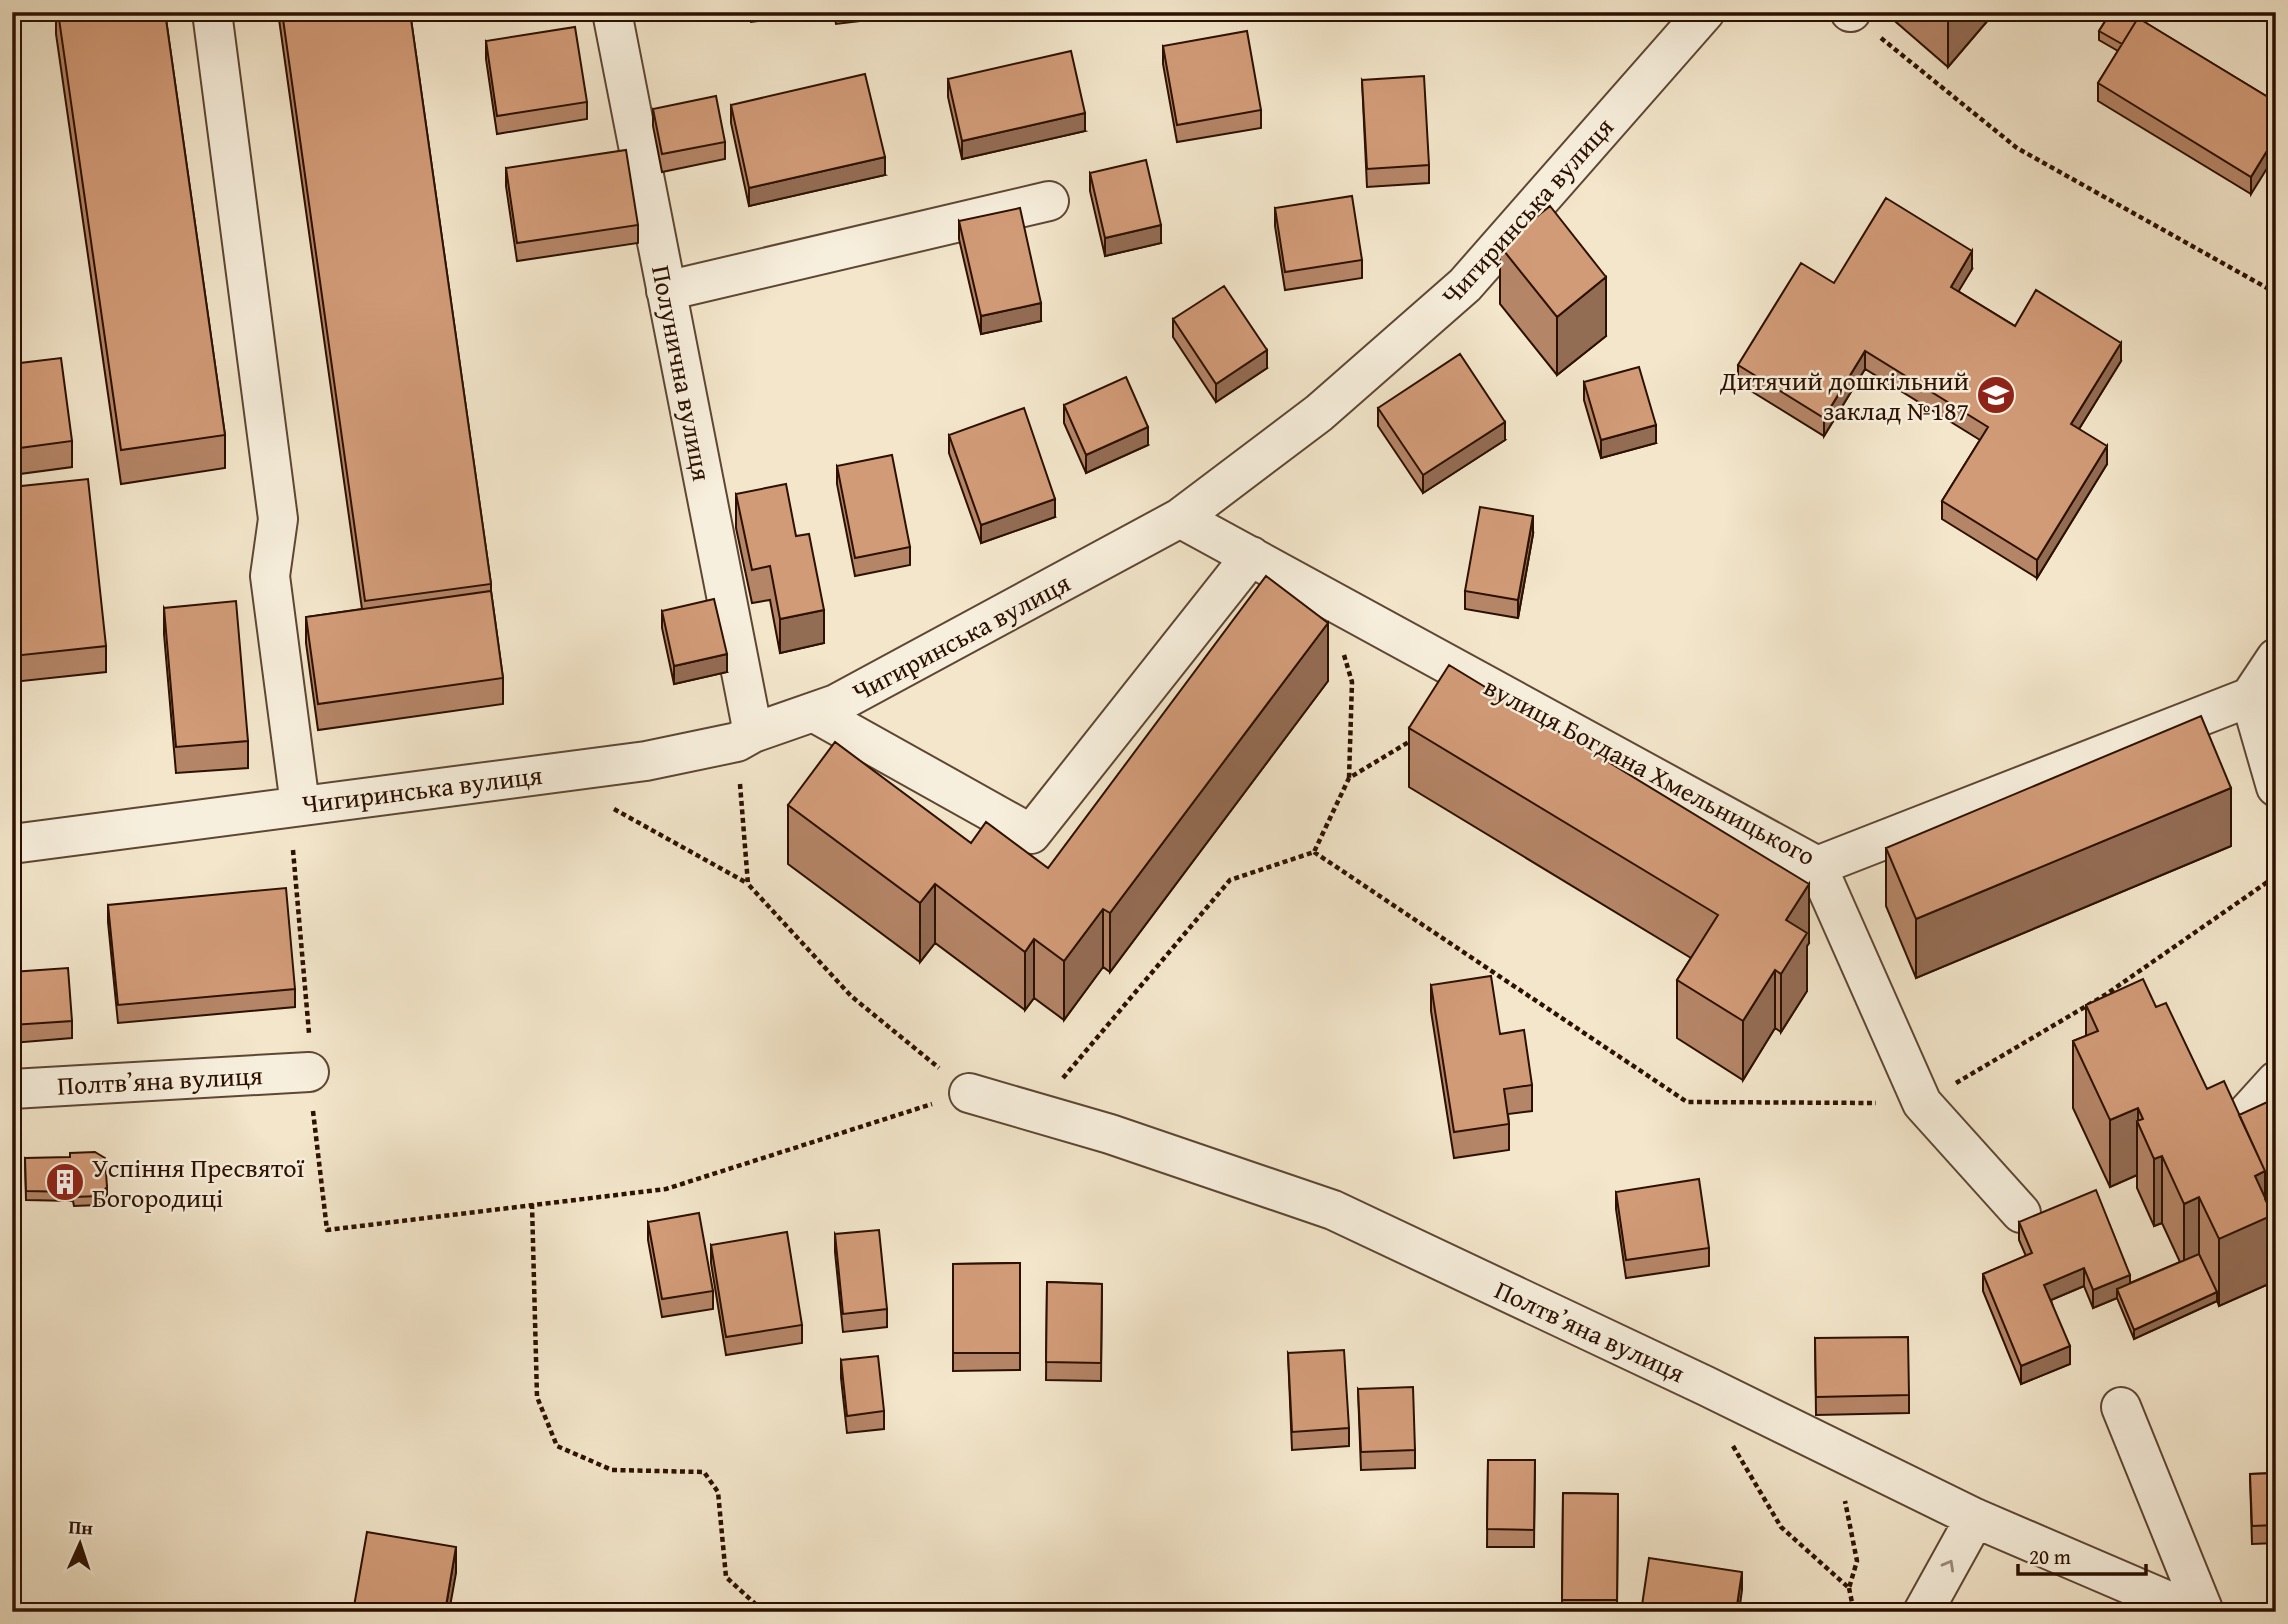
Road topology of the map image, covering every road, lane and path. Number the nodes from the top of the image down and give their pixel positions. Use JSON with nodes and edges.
{"nodes":[{"id":1,"x":212,"y":12,"type":"edge"},
{"id":2,"x":612,"y":12,"type":"edge"},
{"id":3,"x":1705,"y":12,"type":"edge"},
{"id":4,"x":1850,"y":12,"type":"edge"},
{"id":5,"x":1049,"y":201,"type":"dead end"},
{"id":6,"x":666,"y":291,"type":"junction"},
{"id":7,"x":2276,"y":293,"type":"edge"},
{"id":8,"x":1180,"y":518,"type":"junction"},
{"id":9,"x":1251,"y":556,"type":"junction"},
{"id":10,"x":1326,"y":597,"type":"junction"},
{"id":11,"x":2276,"y":658,"type":"edge"},
{"id":12,"x":2250,"y":697,"type":"junction"},
{"id":13,"x":813,"y":712,"type":"junction"},
{"id":14,"x":745,"y":737,"type":"junction"},
{"id":15,"x":1415,"y":739,"type":"dead end"},
{"id":16,"x":1349,"y":778,"type":"junction"},
{"id":17,"x":2276,"y":787,"type":"edge"},
{"id":18,"x":608,"y":805,"type":"dead end"},
{"id":19,"x":295,"y":806,"type":"junction"},
{"id":20,"x":12,"y":844,"type":"edge"},
{"id":21,"x":1314,"y":852,"type":"junction"},
{"id":22,"x":1817,"y":866,"type":"junction"},
{"id":23,"x":2276,"y":876,"type":"edge"},
{"id":24,"x":748,"y":884,"type":"junction"},
{"id":25,"x":309,"y":1072,"type":"junction"},
{"id":26,"x":2276,"y":1081,"type":"edge"},
{"id":27,"x":12,"y":1089,"type":"edge"},
{"id":28,"x":970,"y":1093,"type":"junction"},
{"id":29,"x":1922,"y":1103,"type":"junction"},
{"id":30,"x":1035,"y":1110,"type":"junction"},
{"id":31,"x":2247,"y":1113,"type":"edge"},
{"id":32,"x":532,"y":1204,"type":"junction"},
{"id":33,"x":2021,"y":1213,"type":"dead end"},
{"id":34,"x":1721,"y":1393,"type":"junction"},
{"id":35,"x":2120,"y":1407,"type":"dead end"},
{"id":36,"x":1838,"y":1452,"type":"junction"},
{"id":37,"x":1975,"y":1518,"type":"junction"},
{"id":38,"x":1849,"y":1588,"type":"junction"},
{"id":39,"x":764,"y":1612,"type":"edge"},
{"id":40,"x":1854,"y":1612,"type":"edge"},
{"id":41,"x":1923,"y":1612,"type":"edge"},
{"id":42,"x":2194,"y":1612,"type":"edge"},
{"id":43,"x":2204,"y":1612,"type":"edge"}],
"edges":[{"from":1,"to":19,"type":"street"},
{"from":2,"to":6,"type":"street","name":"Полунична вулиця"},
{"from":3,"to":8,"type":"street","name":"Чигиринська вулиця"},
{"from":4,"to":7,"type":"path"},
{"from":5,"to":6,"type":"street"},
{"from":6,"to":14,"type":"street","name":"Полунична вулиця"},
{"from":8,"to":9,"type":"street","name":"вулиця Богдана Хмельницького"},
{"from":8,"to":13,"type":"street","name":"Чигиринська вулиця"},
{"from":9,"to":10,"type":"street","name":"вулиця Богдана Хмельницького"},
{"from":9,"to":13,"type":"street"},
{"from":10,"to":16,"type":"path"},
{"from":10,"to":22,"type":"street","name":"вулиця Богдана Хмельницького"},
{"from":11,"to":12,"type":"street"},
{"from":12,"to":17,"type":"street"},
{"from":12,"to":22,"type":"street","name":"вулиця Богдана Хмельницького"},
{"from":13,"to":14,"type":"street","name":"Чигиринська вулиця"},
{"from":14,"to":19,"type":"street","name":"Чигиринська вулиця"},
{"from":14,"to":24,"type":"path"},
{"from":15,"to":16,"type":"path"},
{"from":16,"to":21,"type":"path"},
{"from":18,"to":24,"type":"path"},
{"from":19,"to":20,"type":"street","name":"Чигиринська вулиця"},
{"from":19,"to":25,"type":"path"},
{"from":21,"to":29,"type":"path"},
{"from":21,"to":30,"type":"path"},
{"from":22,"to":29,"type":"street"},
{"from":23,"to":29,"type":"path"},
{"from":24,"to":28,"type":"path"},
{"from":25,"to":27,"type":"street","name":"Полтвʼяна вулиця"},
{"from":25,"to":32,"type":"path"},
{"from":26,"to":31,"type":"street"},
{"from":28,"to":30,"type":"street","name":"Полтвʼяна вулиця"},
{"from":28,"to":32,"type":"path"},
{"from":29,"to":33,"type":"street"},
{"from":30,"to":34,"type":"street","name":"Полтвʼяна вулиця"},
{"from":32,"to":39,"type":"path"},
{"from":34,"to":36,"type":"street","name":"Полтвʼяна вулиця"},
{"from":34,"to":38,"type":"path"},
{"from":35,"to":43,"type":"street"},
{"from":36,"to":37,"type":"street","name":"Полтвʼяна вулиця"},
{"from":36,"to":38,"type":"path"},
{"from":41,"to":37,"type":"street","one_way":true},
{"from":37,"to":42,"type":"street","name":"Полтвʼяна вулиця"},
{"from":38,"to":40,"type":"path"}]}
